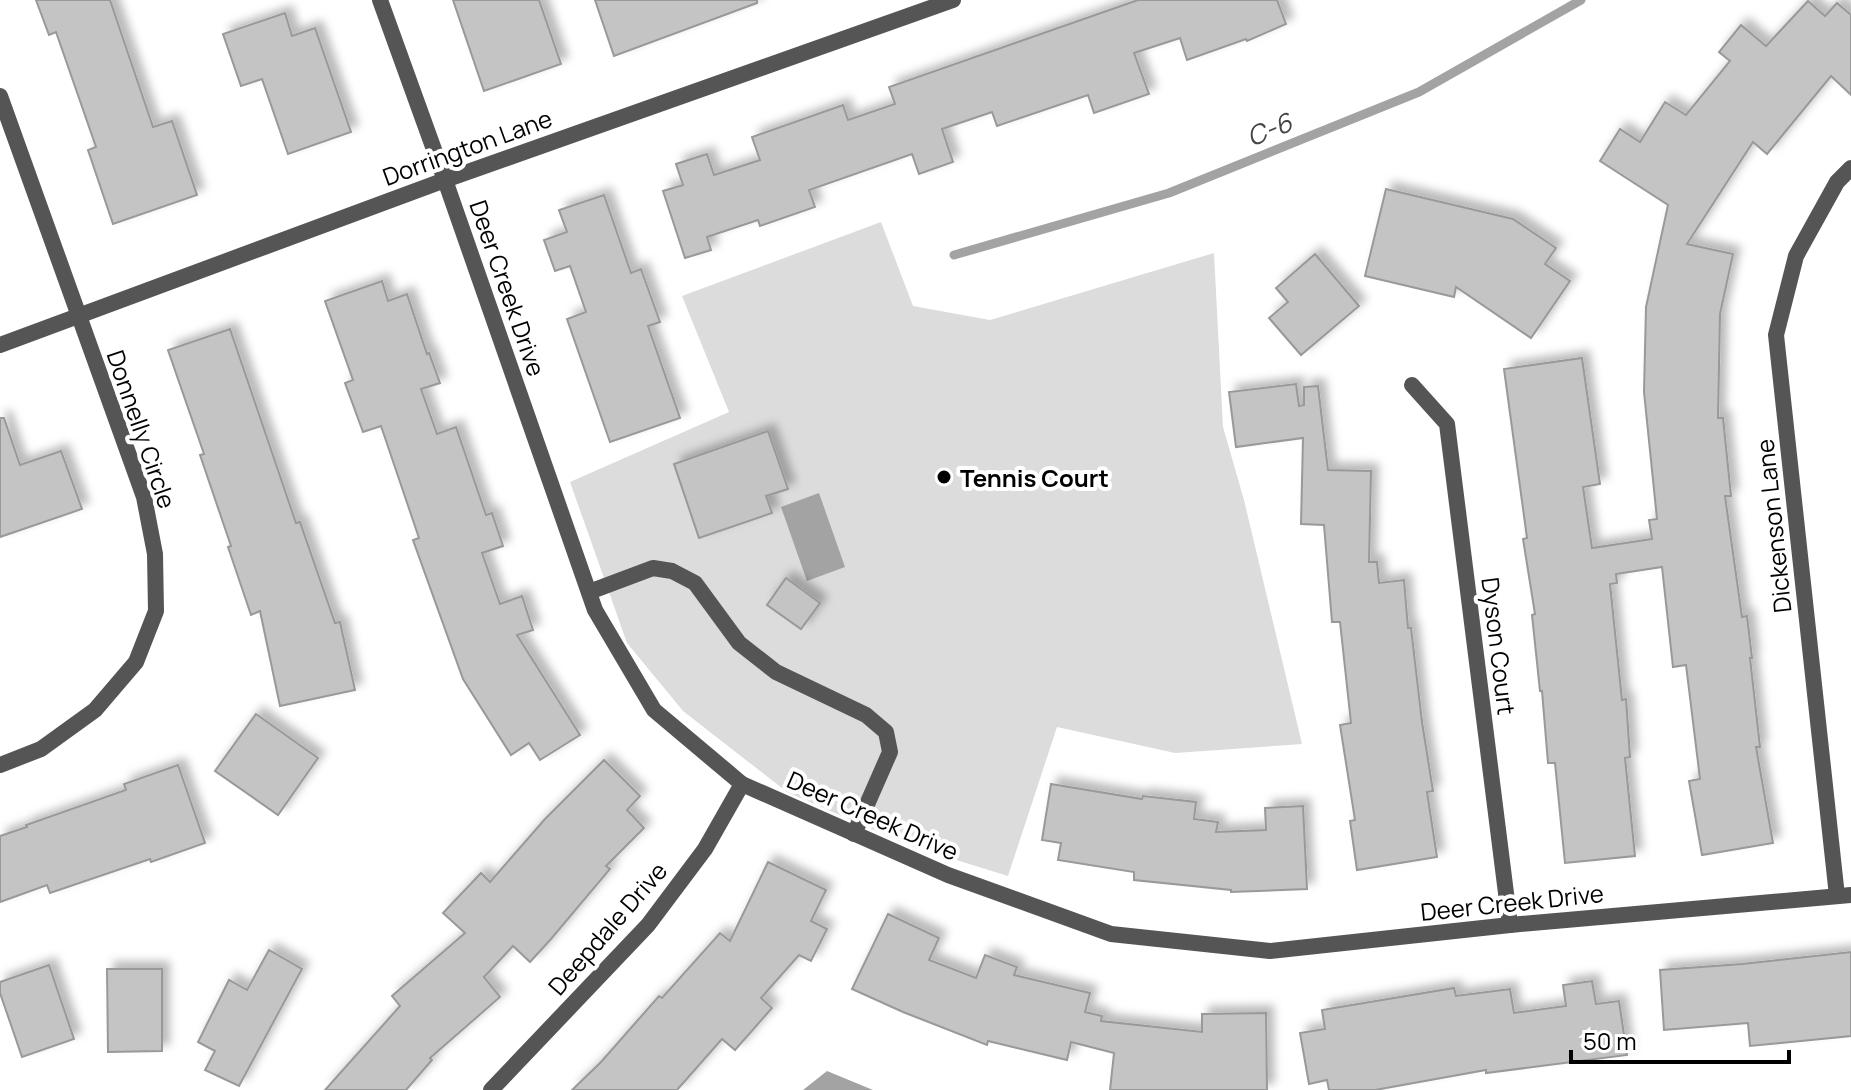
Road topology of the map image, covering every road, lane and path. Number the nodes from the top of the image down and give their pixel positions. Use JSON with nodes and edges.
{"nodes":[{"id":1,"x":380,"y":0,"type":"edge"},
{"id":2,"x":953,"y":0,"type":"edge"},
{"id":3,"x":0,"y":96,"type":"edge"},
{"id":4,"x":1851,"y":168,"type":"edge"},
{"id":5,"x":445,"y":180,"type":"junction"},
{"id":6,"x":78,"y":315,"type":"junction"},
{"id":7,"x":0,"y":345,"type":"edge"},
{"id":8,"x":1412,"y":385,"type":"dead end"},
{"id":9,"x":589,"y":592,"type":"junction"},
{"id":10,"x":0,"y":765,"type":"edge"},
{"id":11,"x":742,"y":784,"type":"junction"},
{"id":12,"x":854,"y":834,"type":"junction"},
{"id":13,"x":1844,"y":895,"type":"edge"},
{"id":14,"x":1510,"y":925,"type":"junction"},
{"id":15,"x":491,"y":1090,"type":"edge"}],
"edges":[{"from":1,"to":5,"type":"street","name":"Deer Creek Drive"},
{"from":2,"to":5,"type":"street","name":"Dorrington Lane"},
{"from":3,"to":6,"type":"street","name":"Donnelly Circle"},
{"from":4,"to":13,"type":"street","name":"Dickenson Lane"},
{"from":5,"to":6,"type":"street","name":"Dorrington Lane"},
{"from":5,"to":9,"type":"street","name":"Deer Creek Drive"},
{"from":6,"to":7,"type":"street","name":"Dorrington Lane"},
{"from":6,"to":10,"type":"street","name":"Donnelly Circle"},
{"from":8,"to":14,"type":"street","name":"Dyson Court"},
{"from":9,"to":11,"type":"street","name":"Deer Creek Drive"},
{"from":9,"to":12,"type":"street"},
{"from":11,"to":12,"type":"street","name":"Deer Creek Drive"},
{"from":11,"to":15,"type":"street","name":"Deepdale Drive"},
{"from":12,"to":14,"type":"street","name":"Deer Creek Drive"},
{"from":13,"to":14,"type":"street","name":"Deer Creek Drive"}]}
